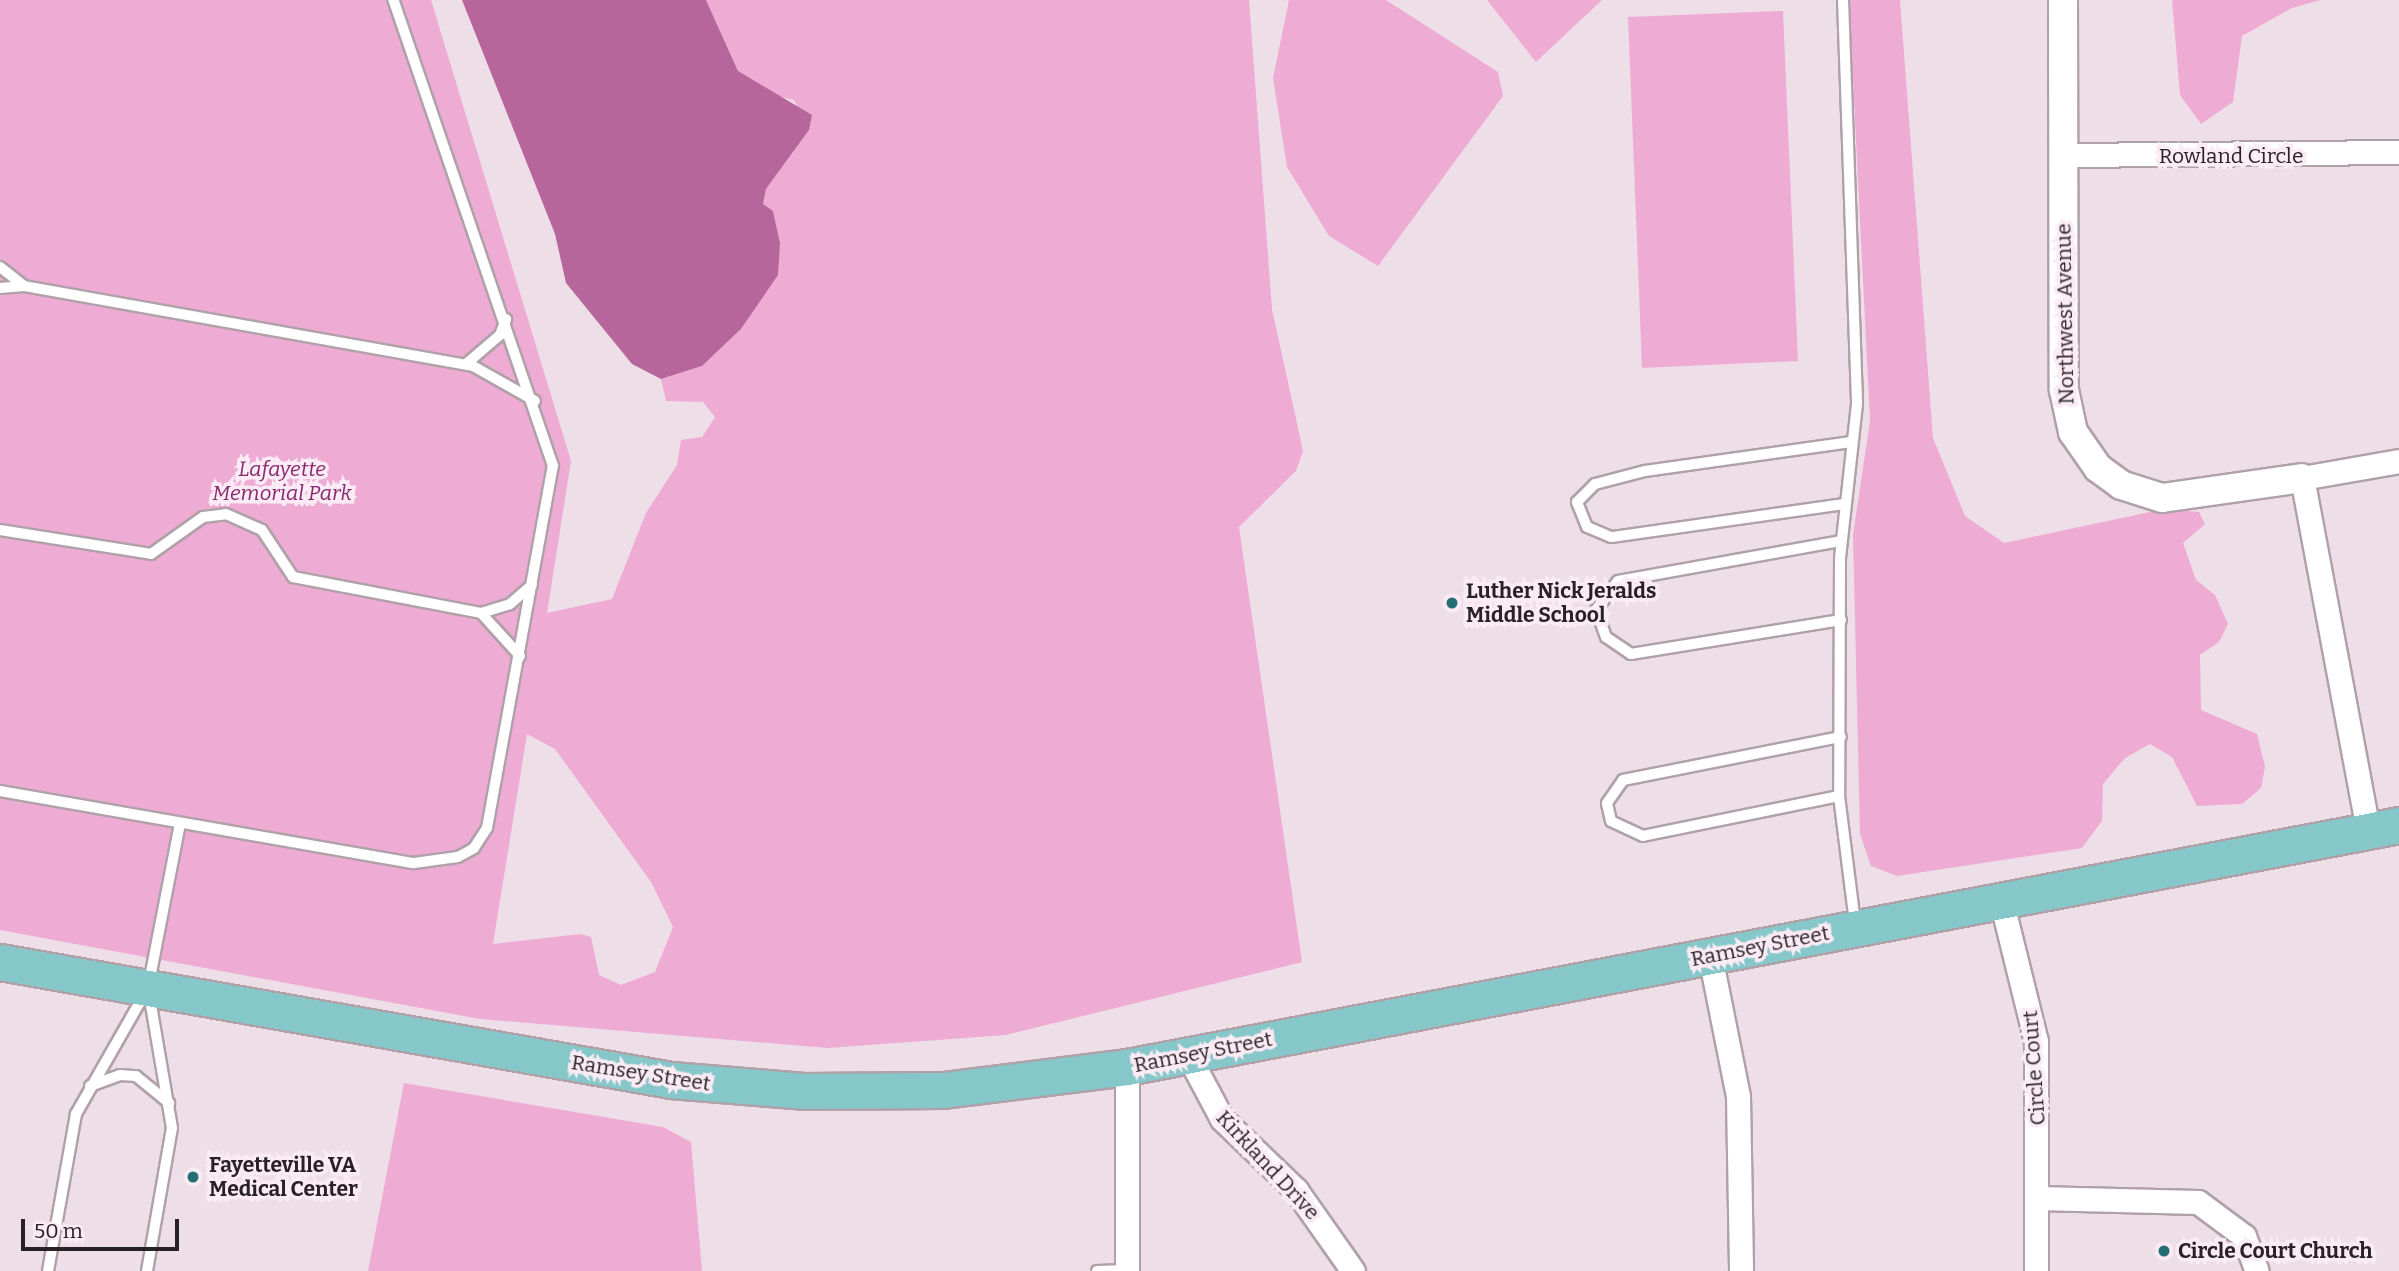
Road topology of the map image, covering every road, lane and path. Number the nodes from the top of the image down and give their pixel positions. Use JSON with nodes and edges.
{"nodes":[{"id":1,"x":393,"y":0,"type":"edge"},
{"id":2,"x":1843,"y":0,"type":"edge"},
{"id":3,"x":2063,"y":0,"type":"edge"},
{"id":4,"x":2399,"y":152,"type":"edge"},
{"id":5,"x":2063,"y":155,"type":"junction"},
{"id":6,"x":0,"y":267,"type":"edge"},
{"id":7,"x":24,"y":286,"type":"junction"},
{"id":8,"x":0,"y":289,"type":"edge"},
{"id":9,"x":506,"y":319,"type":"junction"},
{"id":10,"x":466,"y":364,"type":"junction"},
{"id":11,"x":535,"y":401,"type":"junction"},
{"id":12,"x":1851,"y":442,"type":"junction"},
{"id":13,"x":2399,"y":461,"type":"edge"},
{"id":14,"x":2302,"y":478,"type":"junction"},
{"id":15,"x":1844,"y":504,"type":"junction"},
{"id":16,"x":0,"y":530,"type":"edge"},
{"id":17,"x":1842,"y":541,"type":"junction"},
{"id":18,"x":532,"y":585,"type":"junction"},
{"id":19,"x":481,"y":613,"type":"junction"},
{"id":20,"x":1841,"y":620,"type":"junction"},
{"id":21,"x":520,"y":656,"type":"junction"},
{"id":22,"x":1841,"y":737,"type":"junction"},
{"id":23,"x":0,"y":791,"type":"edge"},
{"id":24,"x":1839,"y":796,"type":"junction"},
{"id":25,"x":180,"y":823,"type":"junction"},
{"id":26,"x":2383,"y":828,"type":"edge"},
{"id":27,"x":2001,"y":900,"type":"junction"},
{"id":28,"x":1856,"y":928,"type":"junction"},
{"id":29,"x":1710,"y":956,"type":"junction"},
{"id":30,"x":0,"y":962,"type":"edge"},
{"id":31,"x":148,"y":988,"type":"junction"},
{"id":32,"x":1188,"y":1055,"type":"junction"},
{"id":33,"x":1127,"y":1067,"type":"junction"},
{"id":34,"x":89,"y":1087,"type":"junction"},
{"id":35,"x":172,"y":1109,"type":"junction"},
{"id":36,"x":2037,"y":1198,"type":"junction"},
{"id":37,"x":1737,"y":1270,"type":"edge"},
{"id":38,"x":48,"y":1271,"type":"edge"},
{"id":39,"x":147,"y":1271,"type":"edge"},
{"id":40,"x":1097,"y":1271,"type":"edge"},
{"id":41,"x":1127,"y":1271,"type":"edge"},
{"id":42,"x":1353,"y":1271,"type":"edge"},
{"id":43,"x":2036,"y":1271,"type":"edge"},
{"id":44,"x":2257,"y":1271,"type":"edge"}],
"edges":[{"from":1,"to":9,"type":"lane"},
{"from":2,"to":12,"type":"lane"},
{"from":3,"to":5,"type":"street","name":"Northwest Avenue"},
{"from":4,"to":5,"type":"street","name":"Rowland Circle"},
{"from":5,"to":14,"type":"street","name":"Northwest Avenue"},
{"from":6,"to":7,"type":"lane"},
{"from":7,"to":8,"type":"lane"},
{"from":7,"to":10,"type":"lane"},
{"from":9,"to":10,"type":"lane"},
{"from":9,"to":11,"type":"lane"},
{"from":10,"to":11,"type":"lane"},
{"from":11,"to":18,"type":"lane"},
{"from":12,"to":15,"type":"lane"},
{"from":12,"to":15,"type":"lane"},
{"from":13,"to":14,"type":"street"},
{"from":14,"to":26,"type":"street"},
{"from":15,"to":17,"type":"lane"},
{"from":16,"to":19,"type":"lane"},
{"from":17,"to":20,"type":"lane"},
{"from":17,"to":20,"type":"lane"},
{"from":18,"to":19,"type":"lane"},
{"from":18,"to":21,"type":"lane"},
{"from":19,"to":21,"type":"lane"},
{"from":20,"to":22,"type":"lane"},
{"from":21,"to":25,"type":"lane"},
{"from":22,"to":24,"type":"lane"},
{"from":22,"to":24,"type":"lane"},
{"from":23,"to":25,"type":"lane"},
{"from":24,"to":28,"type":"lane"},
{"from":25,"to":31,"type":"lane"},
{"from":26,"to":27,"type":"main road","name":"Ramsey Street"},
{"from":27,"to":28,"type":"main road","name":"Ramsey Street"},
{"from":27,"to":36,"type":"street","name":"Circle Court"},
{"from":28,"to":29,"type":"main road","name":"Ramsey Street"},
{"from":29,"to":32,"type":"main road","name":"Ramsey Street"},
{"from":29,"to":37,"type":"street"},
{"from":30,"to":31,"type":"main road","name":"Ramsey Street"},
{"from":31,"to":33,"type":"main road","name":"Ramsey Street"},
{"from":31,"to":34,"type":"lane"},
{"from":31,"to":35,"type":"lane"},
{"from":32,"to":33,"type":"main road","name":"Ramsey Street"},
{"from":32,"to":42,"type":"street","name":"Kirkland Drive"},
{"from":33,"to":41,"type":"street"},
{"from":34,"to":35,"type":"lane"},
{"from":34,"to":38,"type":"lane"},
{"from":35,"to":39,"type":"lane"},
{"from":36,"to":43,"type":"street","name":"Circle Court"},
{"from":36,"to":44,"type":"street"},
{"from":40,"to":41,"type":"lane"}]}
